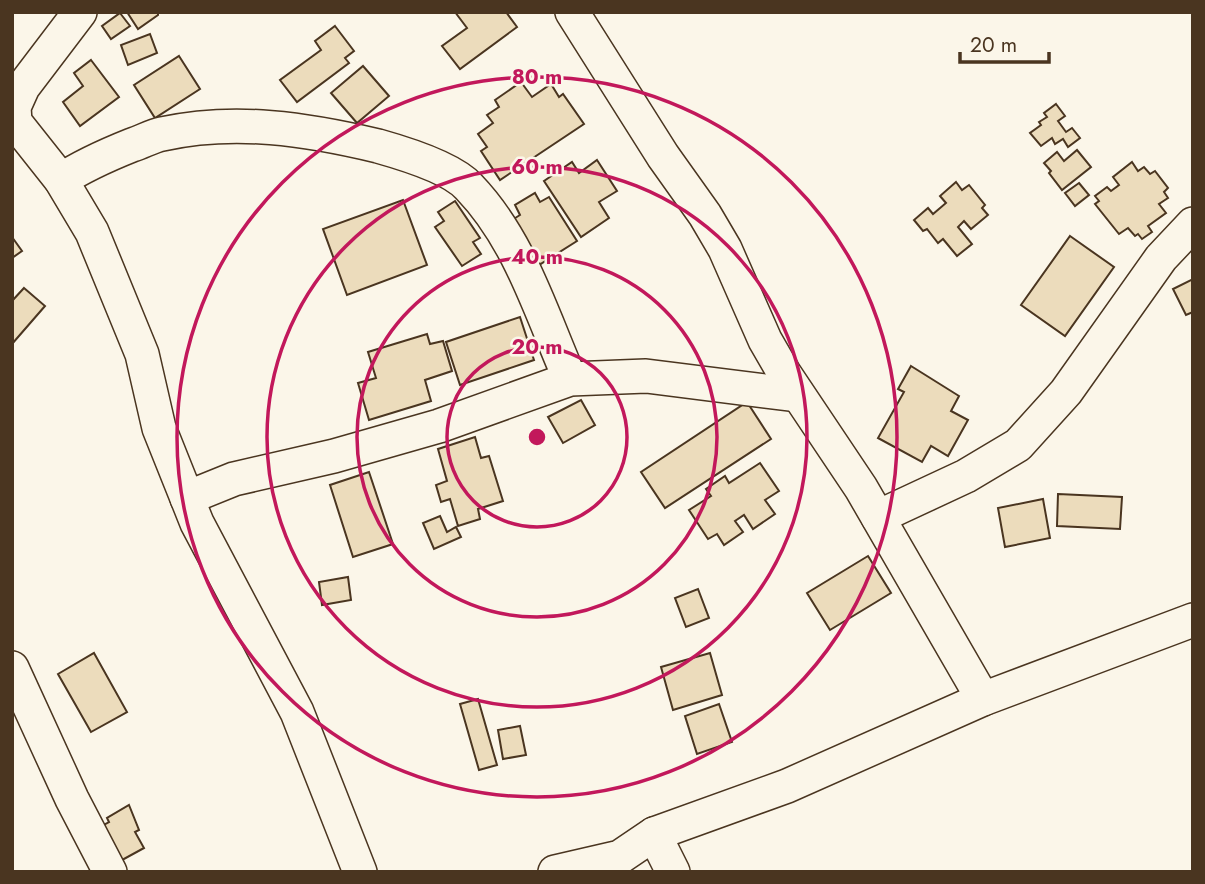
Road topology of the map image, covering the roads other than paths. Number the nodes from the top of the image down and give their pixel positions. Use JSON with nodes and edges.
{"nodes":[{"id":1,"x":80,"y":12,"type":"edge"},
{"id":2,"x":572,"y":12,"type":"edge"},
{"id":3,"x":18,"y":85,"type":"edge"},
{"id":4,"x":61,"y":180,"type":"junction"},
{"id":5,"x":1193,"y":224,"type":"edge"},
{"id":6,"x":570,"y":379,"type":"junction"},
{"id":7,"x":797,"y":395,"type":"junction"},
{"id":8,"x":187,"y":498,"type":"junction"},
{"id":9,"x":878,"y":517,"type":"junction"},
{"id":10,"x":1193,"y":620,"type":"edge"},
{"id":11,"x":12,"y":668,"type":"edge"},
{"id":12,"x":983,"y":699,"type":"junction"},
{"id":13,"x":654,"y":834,"type":"junction"},
{"id":14,"x":110,"y":872,"type":"edge"},
{"id":15,"x":360,"y":872,"type":"edge"},
{"id":16,"x":555,"y":872,"type":"edge"},
{"id":17,"x":673,"y":872,"type":"edge"}],
"edges":[{"from":1,"to":3,"type":"street"},
{"from":2,"to":7,"type":"street"},
{"from":3,"to":4,"type":"street"},
{"from":4,"to":6,"type":"street"},
{"from":4,"to":8,"type":"street"},
{"from":5,"to":9,"type":"street"},
{"from":6,"to":7,"type":"street"},
{"from":6,"to":8,"type":"street"},
{"from":7,"to":9,"type":"street"},
{"from":8,"to":15,"type":"street"},
{"from":9,"to":12,"type":"street"},
{"from":10,"to":12,"type":"street"},
{"from":11,"to":14,"type":"street"},
{"from":12,"to":13,"type":"street"},
{"from":13,"to":16,"type":"street"},
{"from":13,"to":17,"type":"street"}]}
